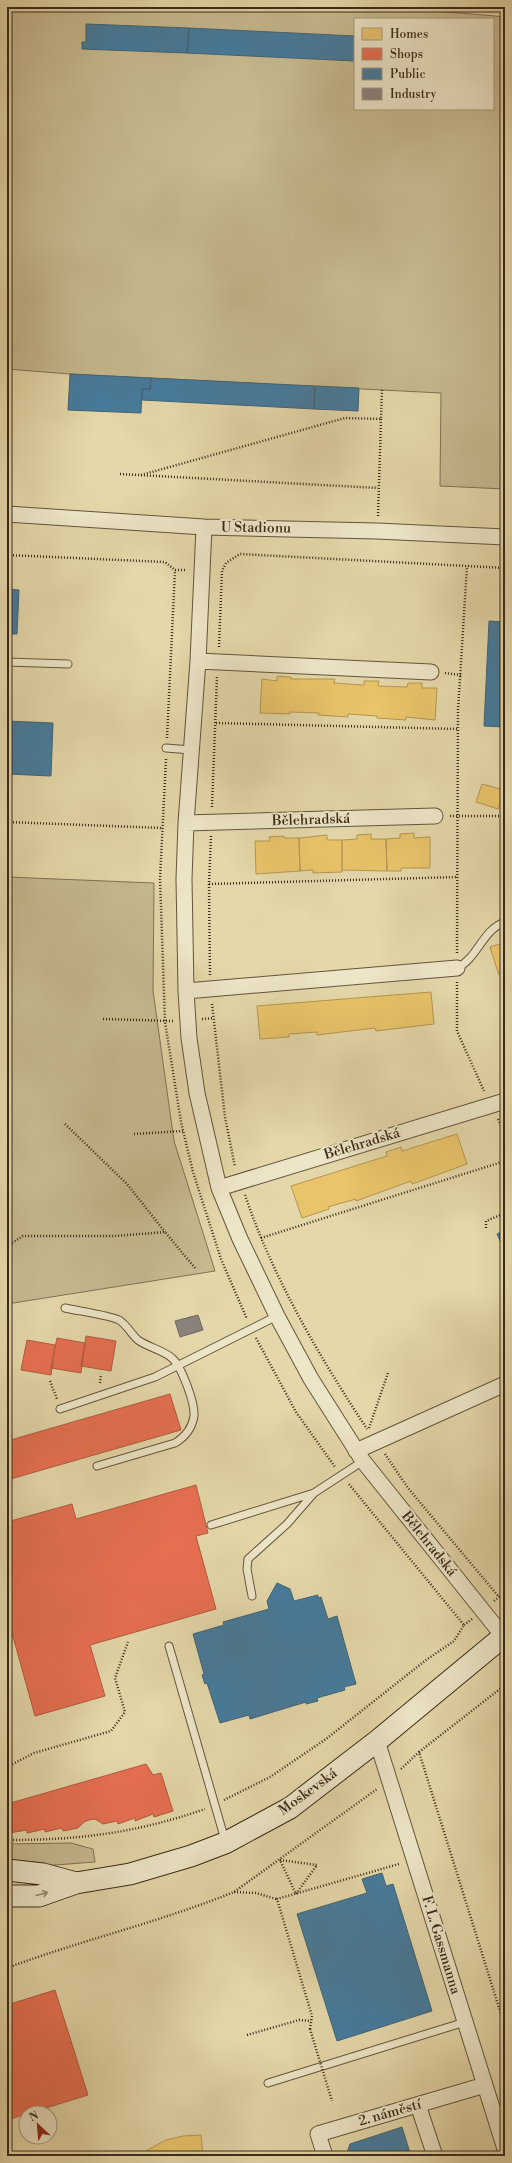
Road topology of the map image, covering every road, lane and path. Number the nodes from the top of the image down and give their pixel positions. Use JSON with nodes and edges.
{"nodes":[{"id":1,"x":382,"y":389,"type":"dead end"},
{"id":2,"x":381,"y":419,"type":"junction"},
{"id":3,"x":120,"y":474,"type":"dead end"},
{"id":4,"x":141,"y":475,"type":"junction"},
{"id":5,"x":378,"y":488,"type":"junction"},
{"id":6,"x":7,"y":514,"type":"edge"},
{"id":7,"x":204,"y":527,"type":"junction"},
{"id":8,"x":377,"y":531,"type":"junction"},
{"id":9,"x":505,"y":537,"type":"edge"},
{"id":10,"x":7,"y":555,"type":"edge"},
{"id":11,"x":467,"y":566,"type":"junction"},
{"id":12,"x":505,"y":568,"type":"edge"},
{"id":13,"x":198,"y":661,"type":"junction"},
{"id":14,"x":7,"y":662,"type":"edge"},
{"id":15,"x":218,"y":662,"type":"junction"},
{"id":16,"x":68,"y":664,"type":"dead end"},
{"id":17,"x":431,"y":672,"type":"dead end"},
{"id":18,"x":216,"y":723,"type":"junction"},
{"id":19,"x":458,"y":729,"type":"junction"},
{"id":20,"x":166,"y":748,"type":"junction"},
{"id":21,"x":192,"y":750,"type":"junction"},
{"id":22,"x":435,"y":816,"type":"dead end"},
{"id":23,"x":458,"y":816,"type":"junction"},
{"id":24,"x":505,"y":816,"type":"edge"},
{"id":25,"x":7,"y":822,"type":"edge"},
{"id":26,"x":211,"y":822,"type":"junction"},
{"id":27,"x":186,"y":823,"type":"junction"},
{"id":28,"x":163,"y":828,"type":"junction"},
{"id":29,"x":458,"y":877,"type":"junction"},
{"id":30,"x":209,"y":884,"type":"junction"},
{"id":31,"x":505,"y":922,"type":"edge"},
{"id":32,"x":457,"y":968,"type":"junction"},
{"id":33,"x":186,"y":990,"type":"junction"},
{"id":34,"x":211,"y":990,"type":"junction"},
{"id":35,"x":9,"y":1002,"type":"dead end"},
{"id":36,"x":103,"y":1019,"type":"dead end"},
{"id":37,"x":7,"y":1020,"type":"edge"},
{"id":38,"x":165,"y":1022,"type":"junction"},
{"id":39,"x":498,"y":1103,"type":"edge"},
{"id":40,"x":65,"y":1124,"type":"dead end"},
{"id":41,"x":183,"y":1131,"type":"junction"},
{"id":42,"x":134,"y":1134,"type":"dead end"},
{"id":43,"x":505,"y":1134,"type":"edge"},
{"id":44,"x":505,"y":1161,"type":"edge"},
{"id":45,"x":240,"y":1182,"type":"junction"},
{"id":46,"x":219,"y":1188,"type":"junction"},
{"id":47,"x":505,"y":1213,"type":"edge"},
{"id":48,"x":486,"y":1228,"type":"dead end"},
{"id":49,"x":165,"y":1232,"type":"junction"},
{"id":50,"x":261,"y":1238,"type":"junction"},
{"id":51,"x":7,"y":1246,"type":"edge"},
{"id":52,"x":194,"y":1268,"type":"dead end"},
{"id":53,"x":65,"y":1308,"type":"dead end"},
{"id":54,"x":278,"y":1316,"type":"junction"},
{"id":55,"x":251,"y":1329,"type":"junction"},
{"id":56,"x":178,"y":1366,"type":"junction"},
{"id":57,"x":388,"y":1373,"type":"dead end"},
{"id":58,"x":50,"y":1381,"type":"dead end"},
{"id":59,"x":505,"y":1384,"type":"edge"},
{"id":60,"x":60,"y":1409,"type":"joint"},
{"id":61,"x":373,"y":1416,"type":"dead end"},
{"id":62,"x":376,"y":1441,"type":"junction"},
{"id":63,"x":359,"y":1456,"type":"junction"},
{"id":64,"x":97,"y":1466,"type":"dead end"},
{"id":65,"x":342,"y":1476,"type":"junction"},
{"id":66,"x":314,"y":1493,"type":"junction"},
{"id":67,"x":211,"y":1525,"type":"dead end"},
{"id":68,"x":252,"y":1596,"type":"dead end"},
{"id":69,"x":499,"y":1597,"type":"dead end"},
{"id":70,"x":504,"y":1637,"type":"edge"},
{"id":71,"x":128,"y":1642,"type":"dead end"},
{"id":72,"x":169,"y":1646,"type":"dead end"},
{"id":73,"x":505,"y":1685,"type":"edge"},
{"id":74,"x":377,"y":1741,"type":"junction"},
{"id":75,"x":419,"y":1752,"type":"junction"},
{"id":76,"x":7,"y":1767,"type":"edge"},
{"id":77,"x":388,"y":1781,"type":"junction"},
{"id":78,"x":214,"y":1805,"type":"junction"},
{"id":79,"x":7,"y":1840,"type":"edge"},
{"id":80,"x":225,"y":1843,"type":"junction"},
{"id":81,"x":280,"y":1860,"type":"junction"},
{"id":82,"x":416,"y":1864,"type":"junction"},
{"id":83,"x":7,"y":1870,"type":"edge"},
{"id":84,"x":76,"y":1883,"type":"junction"},
{"id":85,"x":234,"y":1892,"type":"junction"},
{"id":86,"x":296,"y":1894,"type":"junction"},
{"id":87,"x":7,"y":1896,"type":"edge"},
{"id":88,"x":277,"y":1899,"type":"junction"},
{"id":89,"x":7,"y":1968,"type":"edge"},
{"id":90,"x":312,"y":2021,"type":"junction"},
{"id":91,"x":465,"y":2022,"type":"junction"},
{"id":92,"x":505,"y":2027,"type":"edge"},
{"id":93,"x":247,"y":2035,"type":"dead end"},
{"id":94,"x":268,"y":2082,"type":"dead end"},
{"id":95,"x":485,"y":2085,"type":"junction"},
{"id":96,"x":332,"y":2102,"type":"dead end"},
{"id":97,"x":418,"y":2106,"type":"junction"},
{"id":98,"x":505,"y":2149,"type":"edge"},
{"id":99,"x":324,"y":2156,"type":"edge"},
{"id":100,"x":435,"y":2156,"type":"edge"}],
"edges":[{"from":1,"to":2,"type":"path"},
{"from":2,"to":4,"type":"path"},
{"from":2,"to":5,"type":"path"},
{"from":3,"to":4,"type":"path"},
{"from":4,"to":5,"type":"path"},
{"from":5,"to":8,"type":"path"},
{"from":6,"to":7,"type":"street","name":"U Stadionu"},
{"from":7,"to":8,"type":"street","name":"U Stadionu"},
{"from":7,"to":13,"type":"street","name":"Bělehradská"},
{"from":8,"to":9,"type":"street","name":"U Stadionu"},
{"from":10,"to":20,"type":"path"},
{"from":11,"to":12,"type":"path"},
{"from":11,"to":15,"type":"path"},
{"from":11,"to":19,"type":"path"},
{"from":13,"to":15,"type":"street"},
{"from":13,"to":21,"type":"street","name":"Bělehradská"},
{"from":14,"to":16,"type":"lane"},
{"from":15,"to":17,"type":"street"},
{"from":15,"to":18,"type":"path"},
{"from":18,"to":19,"type":"path"},
{"from":18,"to":26,"type":"path"},
{"from":19,"to":23,"type":"path"},
{"from":20,"to":21,"type":"lane"},
{"from":20,"to":28,"type":"path"},
{"from":21,"to":27,"type":"street","name":"Bělehradská"},
{"from":22,"to":26,"type":"street","name":"Bělehradská"},
{"from":23,"to":24,"type":"path"},
{"from":23,"to":29,"type":"path"},
{"from":25,"to":28,"type":"path"},
{"from":26,"to":27,"type":"street","name":"Bělehradská"},
{"from":26,"to":30,"type":"path"},
{"from":27,"to":33,"type":"street","name":"Bělehradská"},
{"from":28,"to":38,"type":"path"},
{"from":29,"to":30,"type":"path"},
{"from":29,"to":32,"type":"path"},
{"from":30,"to":34,"type":"path"},
{"from":31,"to":32,"type":"lane"},
{"from":32,"to":34,"type":"street"},
{"from":32,"to":39,"type":"path"},
{"from":33,"to":34,"type":"street"},
{"from":33,"to":46,"type":"street","name":"Bělehradská"},
{"from":34,"to":45,"type":"path"},
{"from":35,"to":37,"type":"path"},
{"from":36,"to":38,"type":"path"},
{"from":38,"to":41,"type":"path"},
{"from":39,"to":43,"type":"path"},
{"from":39,"to":45,"type":"street","name":"Bělehradská"},
{"from":40,"to":49,"type":"path"},
{"from":41,"to":42,"type":"path"},
{"from":41,"to":55,"type":"path"},
{"from":44,"to":50,"type":"path"},
{"from":45,"to":46,"type":"street","name":"Bělehradská"},
{"from":45,"to":50,"type":"path"},
{"from":46,"to":54,"type":"street","name":"Bělehradská"},
{"from":47,"to":48,"type":"path"},
{"from":49,"to":51,"type":"path"},
{"from":49,"to":52,"type":"path"},
{"from":50,"to":62,"type":"path"},
{"from":53,"to":56,"type":"lane"},
{"from":54,"to":55,"type":"lane"},
{"from":54,"to":63,"type":"street","name":"Bělehradská"},
{"from":55,"to":56,"type":"lane"},
{"from":55,"to":65,"type":"path"},
{"from":56,"to":60,"type":"lane"},
{"from":56,"to":64,"type":"lane"},
{"from":57,"to":61,"type":"path"},
{"from":58,"to":60,"type":"path"},
{"from":59,"to":62,"type":"street"},
{"from":62,"to":63,"type":"street"},
{"from":62,"to":69,"type":"path"},
{"from":63,"to":65,"type":"lane"},
{"from":63,"to":70,"type":"street","name":"Bělehradská"},
{"from":65,"to":66,"type":"lane"},
{"from":65,"to":78,"type":"path"},
{"from":66,"to":67,"type":"lane"},
{"from":66,"to":68,"type":"lane"},
{"from":70,"to":74,"type":"street","name":"Moskevská"},
{"from":71,"to":76,"type":"path"},
{"from":72,"to":78,"type":"lane"},
{"from":73,"to":75,"type":"path"},
{"from":74,"to":77,"type":"street","name":"F. L. Gassmanna"},
{"from":74,"to":80,"type":"street","name":"Moskevská"},
{"from":75,"to":77,"type":"path"},
{"from":75,"to":92,"type":"path"},
{"from":77,"to":81,"type":"path"},
{"from":77,"to":82,"type":"street","name":"F. L. Gassmanna"},
{"from":78,"to":79,"type":"path"},
{"from":78,"to":80,"type":"lane"},
{"from":80,"to":84,"type":"street","name":"Moskevská"},
{"from":81,"to":85,"type":"path"},
{"from":81,"to":86,"type":"path"},
{"from":81,"to":86,"type":"path"},
{"from":82,"to":86,"type":"path"},
{"from":82,"to":91,"type":"street","name":"F. L. Gassmanna"},
{"from":83,"to":84,"type":"street","name":"Moskevská"},
{"from":87,"to":84,"type":"street","name":"Moskevská","one_way":true},
{"from":85,"to":88,"type":"path"},
{"from":85,"to":89,"type":"path"},
{"from":86,"to":88,"type":"path"},
{"from":88,"to":90,"type":"path"},
{"from":90,"to":93,"type":"path"},
{"from":90,"to":96,"type":"path","bridge":true},
{"from":91,"to":94,"type":"lane"},
{"from":91,"to":95,"type":"street","name":"F. L. Gassmanna"},
{"from":95,"to":97,"type":"street","name":"2. náměstí"},
{"from":95,"to":98,"type":"street","name":"F. L. Gassmanna"},
{"from":97,"to":99,"type":"street","name":"2. náměstí"},
{"from":97,"to":100,"type":"street"}]}
